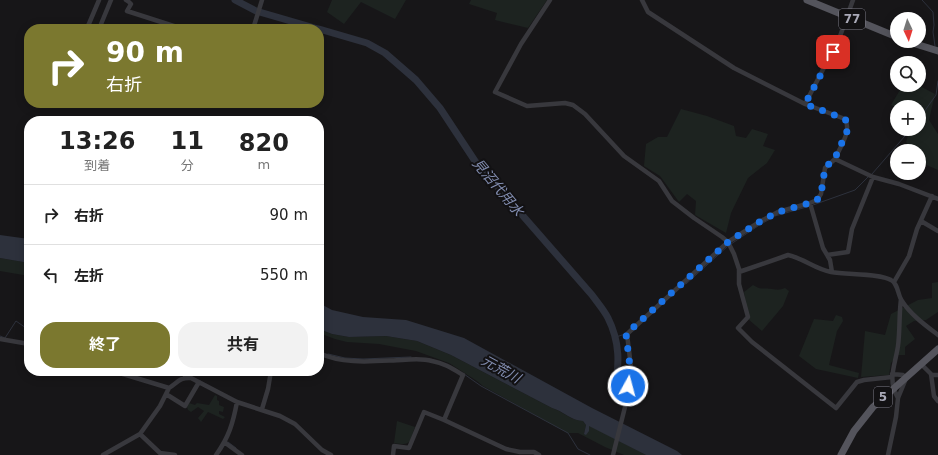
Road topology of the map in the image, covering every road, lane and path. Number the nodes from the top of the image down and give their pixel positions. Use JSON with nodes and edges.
{"nodes":[{"id":1,"x":99,"y":0,"type":"edge"},
{"id":2,"x":111,"y":0,"type":"edge"},
{"id":3,"x":126,"y":0,"type":"edge"},
{"id":4,"x":262,"y":0,"type":"edge"},
{"id":5,"x":550,"y":0,"type":"edge"},
{"id":6,"x":642,"y":0,"type":"edge"},
{"id":7,"x":807,"y":0,"type":"edge"},
{"id":8,"x":853,"y":0,"type":"edge"},
{"id":9,"x":848,"y":17,"type":"junction"},
{"id":10,"x":89,"y":24,"type":"edge"},
{"id":11,"x":101,"y":24,"type":"edge"},
{"id":12,"x":167,"y":24,"type":"edge"},
{"id":13,"x":255,"y":24,"type":"edge"},
{"id":14,"x":890,"y":34,"type":"edge"},
{"id":15,"x":926,"y":47,"type":"edge"},
{"id":16,"x":938,"y":51,"type":"edge"},
{"id":17,"x":805,"y":104,"type":"junction"},
{"id":18,"x":835,"y":158,"type":"junction"},
{"id":19,"x":873,"y":177,"type":"junction"},
{"id":20,"x":932,"y":196,"type":"junction"},
{"id":21,"x":938,"y":199,"type":"edge"},
{"id":22,"x":810,"y":203,"type":"junction"},
{"id":23,"x":921,"y":221,"type":"junction"},
{"id":24,"x":938,"y":230,"type":"edge"},
{"id":25,"x":728,"y":242,"type":"junction"},
{"id":26,"x":827,"y":255,"type":"junction"},
{"id":27,"x":739,"y":272,"type":"junction"},
{"id":28,"x":832,"y":272,"type":"junction"},
{"id":29,"x":894,"y":282,"type":"junction"},
{"id":30,"x":900,"y":299,"type":"junction"},
{"id":31,"x":938,"y":335,"type":"edge"},
{"id":32,"x":0,"y":339,"type":"edge"},
{"id":33,"x":24,"y":343,"type":"edge"},
{"id":34,"x":938,"y":349,"type":"edge"},
{"id":35,"x":324,"y":354,"type":"edge"},
{"id":36,"x":921,"y":364,"type":"junction"},
{"id":37,"x":892,"y":375,"type":"junction"},
{"id":38,"x":931,"y":375,"type":"junction"},
{"id":39,"x":938,"y":375,"type":"edge"},
{"id":40,"x":129,"y":376,"type":"edge"},
{"id":41,"x":270,"y":376,"type":"edge"},
{"id":42,"x":905,"y":377,"type":"junction"},
{"id":43,"x":185,"y":378,"type":"joint"},
{"id":44,"x":199,"y":382,"type":"junction"},
{"id":45,"x":169,"y":388,"type":"junction"},
{"id":46,"x":892,"y":388,"type":"junction"},
{"id":47,"x":936,"y":389,"type":"edge"},
{"id":48,"x":166,"y":394,"type":"junction"},
{"id":49,"x":898,"y":398,"type":"junction"},
{"id":50,"x":938,"y":401,"type":"edge"},
{"id":51,"x":237,"y":402,"type":"junction"},
{"id":52,"x":262,"y":409,"type":"junction"},
{"id":53,"x":444,"y":420,"type":"junction"},
{"id":54,"x":140,"y":434,"type":"junction"},
{"id":55,"x":224,"y":442,"type":"junction"},
{"id":56,"x":520,"y":453,"type":"edge"},
{"id":57,"x":614,"y":454,"type":"edge"},
{"id":58,"x":103,"y":455,"type":"edge"},
{"id":59,"x":175,"y":455,"type":"edge"},
{"id":60,"x":216,"y":455,"type":"edge"},
{"id":61,"x":242,"y":455,"type":"edge"},
{"id":62,"x":331,"y":455,"type":"edge"},
{"id":63,"x":393,"y":455,"type":"edge"},
{"id":64,"x":540,"y":455,"type":"edge"},
{"id":65,"x":841,"y":455,"type":"edge"},
{"id":66,"x":888,"y":455,"type":"edge"}],
"edges":[{"from":1,"to":10,"type":"street"},
{"from":2,"to":11,"type":"street"},
{"from":3,"to":12,"type":"street"},
{"from":4,"to":13,"type":"street"},
{"from":5,"to":25,"type":"street"},
{"from":6,"to":17,"type":"street"},
{"from":7,"to":9,"type":"main road","number":"77"},
{"from":8,"to":9,"type":"street"},
{"from":9,"to":14,"type":"main road","number":"77"},
{"from":9,"to":17,"type":"street"},
{"from":15,"to":16,"type":"main road"},
{"from":17,"to":18,"type":"street"},
{"from":18,"to":19,"type":"street"},
{"from":18,"to":22,"type":"street"},
{"from":19,"to":20,"type":"street"},
{"from":19,"to":26,"type":"street"},
{"from":20,"to":21,"type":"street"},
{"from":20,"to":23,"type":"street"},
{"from":22,"to":25,"type":"street"},
{"from":22,"to":26,"type":"street"},
{"from":23,"to":24,"type":"street"},
{"from":23,"to":29,"type":"street"},
{"from":25,"to":27,"type":"street"},
{"from":25,"to":57,"type":"street"},
{"from":26,"to":28,"type":"street"},
{"from":27,"to":28,"type":"street"},
{"from":27,"to":37,"type":"street"},
{"from":28,"to":29,"type":"street"},
{"from":29,"to":30,"type":"street"},
{"from":30,"to":31,"type":"street"},
{"from":30,"to":37,"type":"street"},
{"from":32,"to":33,"type":"street"},
{"from":34,"to":36,"type":"main road","number":"5"},
{"from":35,"to":53,"type":"street"},
{"from":36,"to":38,"type":"street"},
{"from":36,"to":42,"type":"main road","number":"5"},
{"from":37,"to":42,"type":"street"},
{"from":37,"to":46,"type":"street"},
{"from":38,"to":39,"type":"street"},
{"from":38,"to":47,"type":"street"},
{"from":40,"to":45,"type":"street"},
{"from":41,"to":52,"type":"street"},
{"from":42,"to":46,"type":"main road","number":"5"},
{"from":42,"to":49,"type":"street"},
{"from":43,"to":44,"type":"street"},
{"from":43,"to":45,"type":"street"},
{"from":44,"to":48,"type":"street"},
{"from":44,"to":51,"type":"street"},
{"from":45,"to":48,"type":"street"},
{"from":46,"to":49,"type":"street"},
{"from":46,"to":65,"type":"main road","number":"5"},
{"from":47,"to":50,"type":"street"},
{"from":48,"to":54,"type":"street"},
{"from":49,"to":66,"type":"street"},
{"from":51,"to":52,"type":"street"},
{"from":51,"to":55,"type":"street"},
{"from":52,"to":62,"type":"street"},
{"from":53,"to":56,"type":"street"},
{"from":53,"to":63,"type":"street"},
{"from":54,"to":58,"type":"street"},
{"from":54,"to":59,"type":"street"},
{"from":55,"to":60,"type":"street"},
{"from":55,"to":61,"type":"street"},
{"from":56,"to":64,"type":"street"}]}
